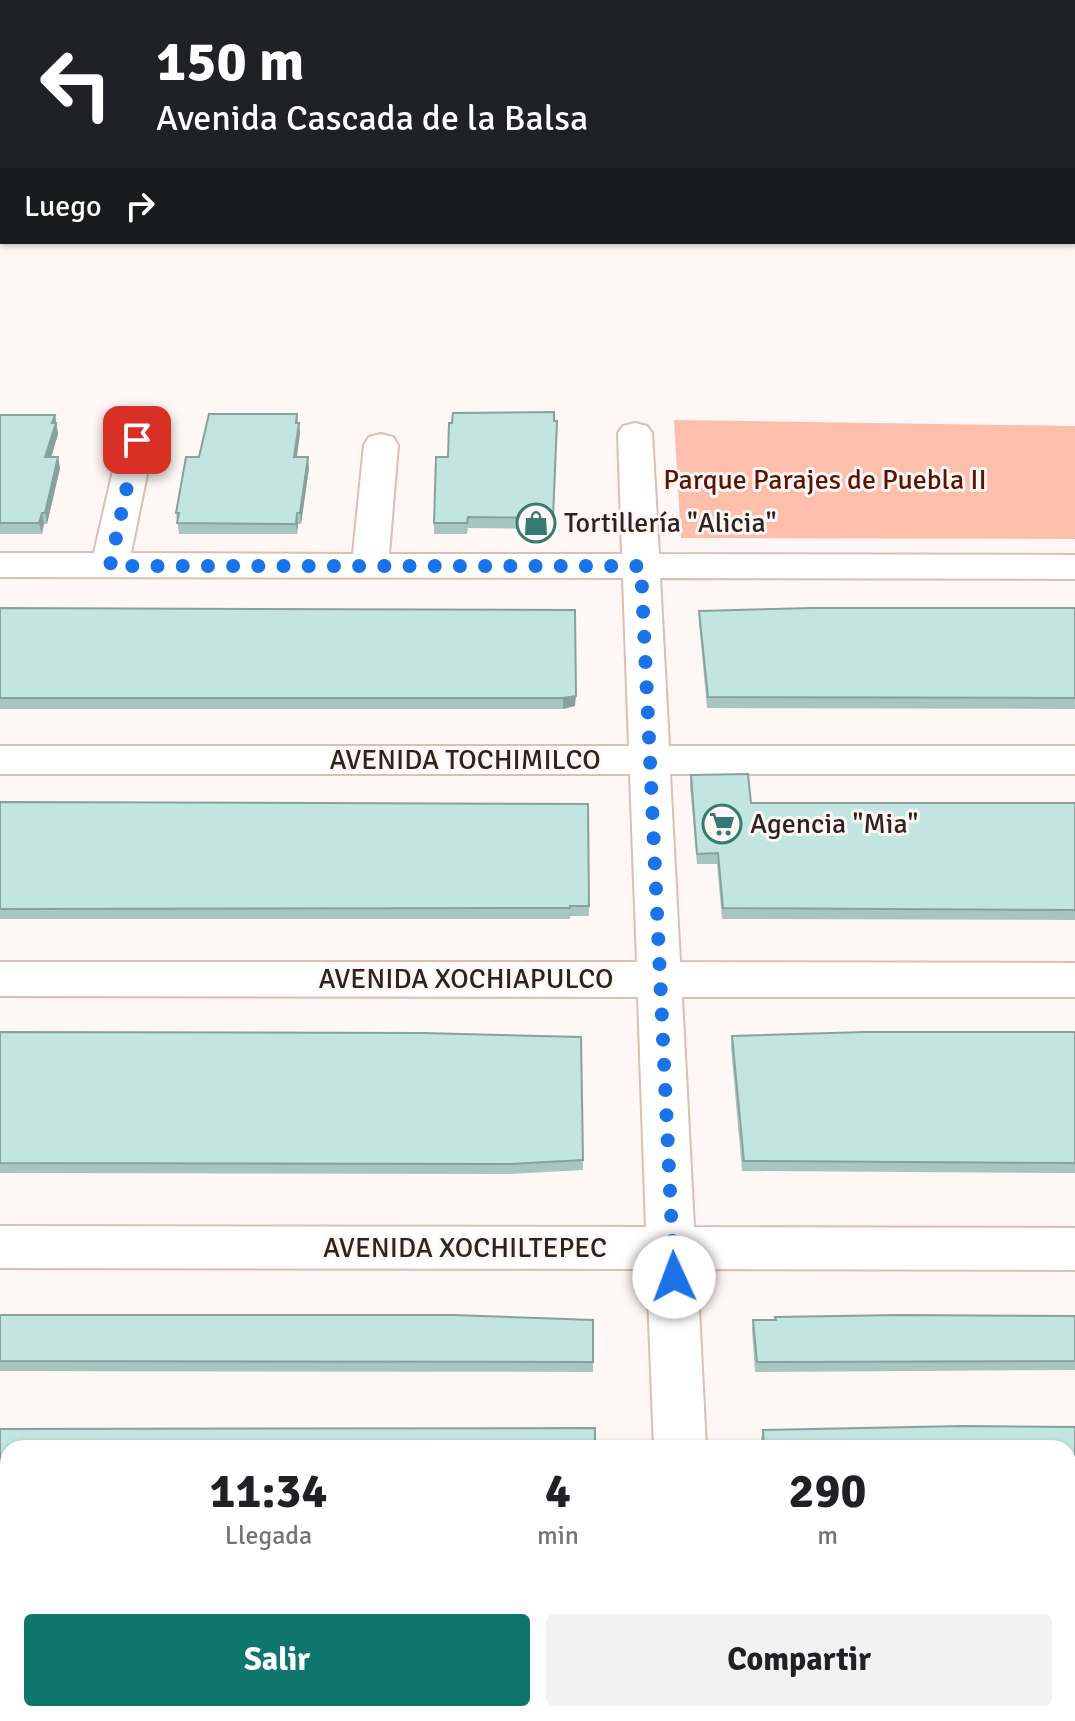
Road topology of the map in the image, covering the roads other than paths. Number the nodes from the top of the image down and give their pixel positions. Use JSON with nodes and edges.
{"nodes":[{"id":1,"x":635,"y":433,"type":"dead end"},
{"id":2,"x":137,"y":440,"type":"dead end"},
{"id":3,"x":381,"y":445,"type":"dead end"},
{"id":4,"x":0,"y":565,"type":"edge"},
{"id":5,"x":110,"y":566,"type":"junction"},
{"id":6,"x":370,"y":566,"type":"junction"},
{"id":7,"x":641,"y":566,"type":"junction"},
{"id":8,"x":1075,"y":567,"type":"edge"},
{"id":9,"x":0,"y":760,"type":"edge"},
{"id":10,"x":649,"y":760,"type":"junction"},
{"id":11,"x":1075,"y":760,"type":"edge"},
{"id":12,"x":0,"y":979,"type":"edge"},
{"id":13,"x":662,"y":980,"type":"junction"},
{"id":14,"x":1075,"y":980,"type":"edge"},
{"id":15,"x":0,"y":1247,"type":"edge"},
{"id":16,"x":673,"y":1248,"type":"junction"},
{"id":17,"x":1075,"y":1249,"type":"edge"},
{"id":18,"x":680,"y":1440,"type":"edge"}],
"edges":[{"from":1,"to":7,"type":"street"},
{"from":2,"to":5,"type":"street"},
{"from":3,"to":6,"type":"street"},
{"from":4,"to":5,"type":"street"},
{"from":5,"to":6,"type":"street"},
{"from":6,"to":7,"type":"street"},
{"from":7,"to":8,"type":"street"},
{"from":7,"to":10,"type":"street"},
{"from":9,"to":10,"type":"street","name":"AVENIDA TOCHIMILCO"},
{"from":10,"to":11,"type":"street","name":"AVENIDA TOCHIMILCO"},
{"from":10,"to":13,"type":"street"},
{"from":12,"to":13,"type":"street","name":"AVENIDA XOCHIAPULCO"},
{"from":13,"to":14,"type":"street","name":"AVENIDA XOCHIAPULCO"},
{"from":13,"to":16,"type":"street"},
{"from":15,"to":16,"type":"street","name":"AVENIDA XOCHILTEPEC"},
{"from":16,"to":17,"type":"street","name":"AVENIDA XOCHILTEPEC"},
{"from":16,"to":18,"type":"street"}]}
